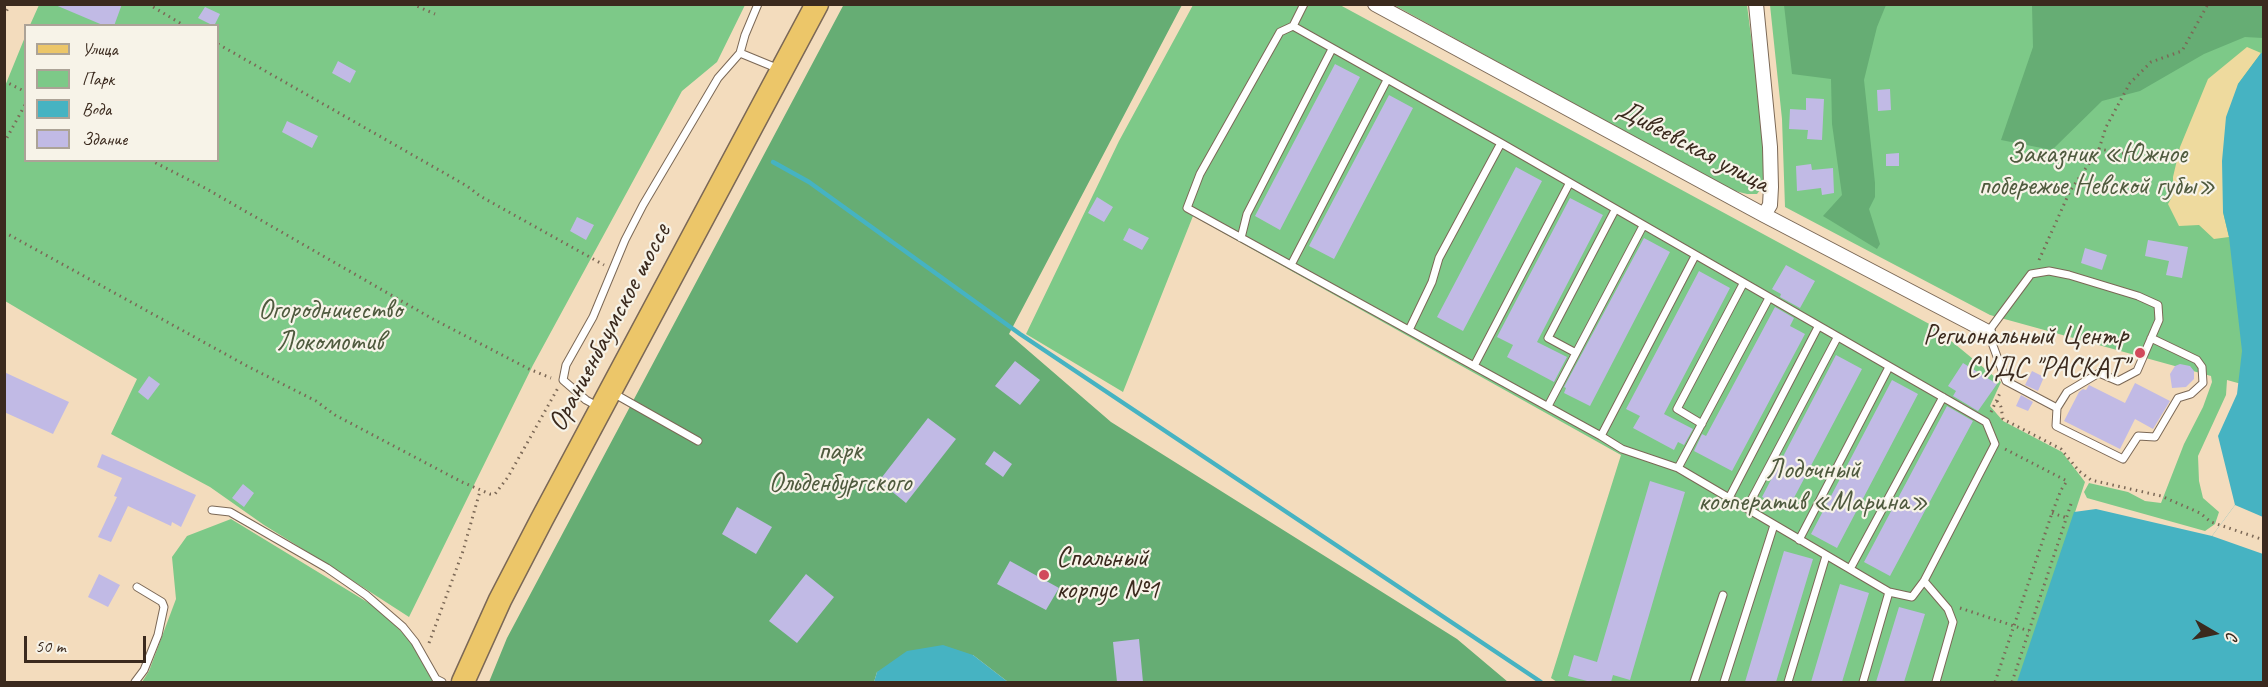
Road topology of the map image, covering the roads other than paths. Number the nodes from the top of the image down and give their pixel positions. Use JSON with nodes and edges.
{"nodes":[{"id":1,"x":758,"y":4,"type":"edge"},
{"id":2,"x":817,"y":4,"type":"edge"},
{"id":3,"x":1304,"y":4,"type":"edge"},
{"id":4,"x":1375,"y":4,"type":"edge"},
{"id":5,"x":1756,"y":4,"type":"edge"},
{"id":6,"x":1293,"y":26,"type":"junction"},
{"id":7,"x":1332,"y":49,"type":"junction"},
{"id":8,"x":740,"y":53,"type":"junction"},
{"id":9,"x":782,"y":71,"type":"junction"},
{"id":10,"x":1387,"y":80,"type":"junction"},
{"id":11,"x":1501,"y":143,"type":"junction"},
{"id":12,"x":1569,"y":184,"type":"junction"},
{"id":13,"x":1615,"y":210,"type":"junction"},
{"id":14,"x":1764,"y":215,"type":"junction"},
{"id":15,"x":1643,"y":226,"type":"junction"},
{"id":16,"x":1241,"y":238,"type":"junction"},
{"id":17,"x":1695,"y":256,"type":"junction"},
{"id":18,"x":1290,"y":265,"type":"junction"},
{"id":19,"x":1743,"y":284,"type":"junction"},
{"id":20,"x":1769,"y":298,"type":"junction"},
{"id":21,"x":1818,"y":327,"type":"junction"},
{"id":22,"x":1409,"y":330,"type":"junction"},
{"id":23,"x":1988,"y":332,"type":"junction"},
{"id":24,"x":1837,"y":338,"type":"junction"},
{"id":25,"x":2151,"y":338,"type":"junction"},
{"id":26,"x":1576,"y":353,"type":"junction"},
{"id":27,"x":1474,"y":366,"type":"junction"},
{"id":28,"x":1889,"y":368,"type":"junction"},
{"id":29,"x":1943,"y":398,"type":"junction"},
{"id":30,"x":606,"y":400,"type":"junction"},
{"id":31,"x":1548,"y":406,"type":"junction"},
{"id":32,"x":2057,"y":408,"type":"junction"},
{"id":33,"x":1702,"y":424,"type":"junction"},
{"id":34,"x":1601,"y":435,"type":"junction"},
{"id":35,"x":698,"y":441,"type":"dead end"},
{"id":36,"x":1678,"y":468,"type":"junction"},
{"id":37,"x":1729,"y":498,"type":"junction"},
{"id":38,"x":1747,"y":508,"type":"junction"},
{"id":39,"x":212,"y":510,"type":"dead end"},
{"id":40,"x":1774,"y":525,"type":"junction"},
{"id":41,"x":1799,"y":540,"type":"junction"},
{"id":42,"x":1826,"y":556,"type":"junction"},
{"id":43,"x":1850,"y":569,"type":"junction"},
{"id":44,"x":1924,"y":580,"type":"junction"},
{"id":45,"x":137,"y":587,"type":"dead end"},
{"id":46,"x":1889,"y":592,"type":"junction"},
{"id":47,"x":1723,"y":595,"type":"dead end"},
{"id":48,"x":135,"y":682,"type":"edge"},
{"id":49,"x":442,"y":682,"type":"edge"},
{"id":50,"x":463,"y":682,"type":"edge"},
{"id":51,"x":1694,"y":682,"type":"edge"},
{"id":52,"x":1724,"y":682,"type":"edge"},
{"id":53,"x":1788,"y":682,"type":"edge"},
{"id":54,"x":1863,"y":682,"type":"edge"},
{"id":55,"x":1936,"y":682,"type":"edge"}],
"edges":[{"from":1,"to":8,"type":"lane"},
{"from":2,"to":9,"type":"main road","name":"Ораниенбаумское шоссе"},
{"from":3,"to":6,"type":"lane"},
{"from":4,"to":14,"type":"street","name":"Дивеевская улица"},
{"from":5,"to":14,"type":"street"},
{"from":6,"to":7,"type":"lane"},
{"from":6,"to":16,"type":"lane"},
{"from":7,"to":10,"type":"lane"},
{"from":7,"to":16,"type":"lane"},
{"from":8,"to":9,"type":"lane"},
{"from":8,"to":30,"type":"lane"},
{"from":9,"to":30,"type":"main road","name":"Ораниенбаумское шоссе"},
{"from":10,"to":11,"type":"lane"},
{"from":10,"to":18,"type":"lane"},
{"from":11,"to":12,"type":"lane"},
{"from":11,"to":22,"type":"lane"},
{"from":12,"to":13,"type":"lane"},
{"from":12,"to":27,"type":"lane"},
{"from":13,"to":15,"type":"lane"},
{"from":13,"to":26,"type":"lane"},
{"from":14,"to":23,"type":"street","name":"Дивеевская улица"},
{"from":15,"to":17,"type":"lane"},
{"from":15,"to":26,"type":"lane"},
{"from":16,"to":18,"type":"lane"},
{"from":17,"to":19,"type":"lane"},
{"from":17,"to":34,"type":"lane"},
{"from":18,"to":22,"type":"lane"},
{"from":19,"to":20,"type":"lane"},
{"from":19,"to":33,"type":"lane"},
{"from":20,"to":21,"type":"lane"},
{"from":20,"to":33,"type":"lane"},
{"from":21,"to":24,"type":"lane"},
{"from":21,"to":37,"type":"lane"},
{"from":22,"to":27,"type":"lane"},
{"from":23,"to":25,"type":"lane"},
{"from":23,"to":32,"type":"lane"},
{"from":24,"to":28,"type":"lane"},
{"from":24,"to":38,"type":"lane"},
{"from":25,"to":32,"type":"lane"},
{"from":25,"to":32,"type":"lane"},
{"from":26,"to":31,"type":"lane"},
{"from":27,"to":31,"type":"lane"},
{"from":28,"to":29,"type":"lane"},
{"from":28,"to":41,"type":"lane"},
{"from":29,"to":43,"type":"lane"},
{"from":29,"to":44,"type":"lane"},
{"from":30,"to":35,"type":"lane"},
{"from":30,"to":50,"type":"main road","name":"Ораниенбаумское шоссе"},
{"from":31,"to":34,"type":"lane"},
{"from":33,"to":36,"type":"lane"},
{"from":34,"to":36,"type":"lane"},
{"from":36,"to":37,"type":"lane"},
{"from":37,"to":38,"type":"lane"},
{"from":38,"to":40,"type":"lane"},
{"from":39,"to":49,"type":"lane"},
{"from":40,"to":41,"type":"lane"},
{"from":40,"to":52,"type":"lane"},
{"from":41,"to":42,"type":"lane"},
{"from":42,"to":43,"type":"lane"},
{"from":42,"to":53,"type":"lane"},
{"from":43,"to":46,"type":"lane"},
{"from":44,"to":46,"type":"lane"},
{"from":44,"to":55,"type":"lane"},
{"from":45,"to":48,"type":"lane"},
{"from":46,"to":54,"type":"lane"},
{"from":47,"to":51,"type":"lane"}]}
